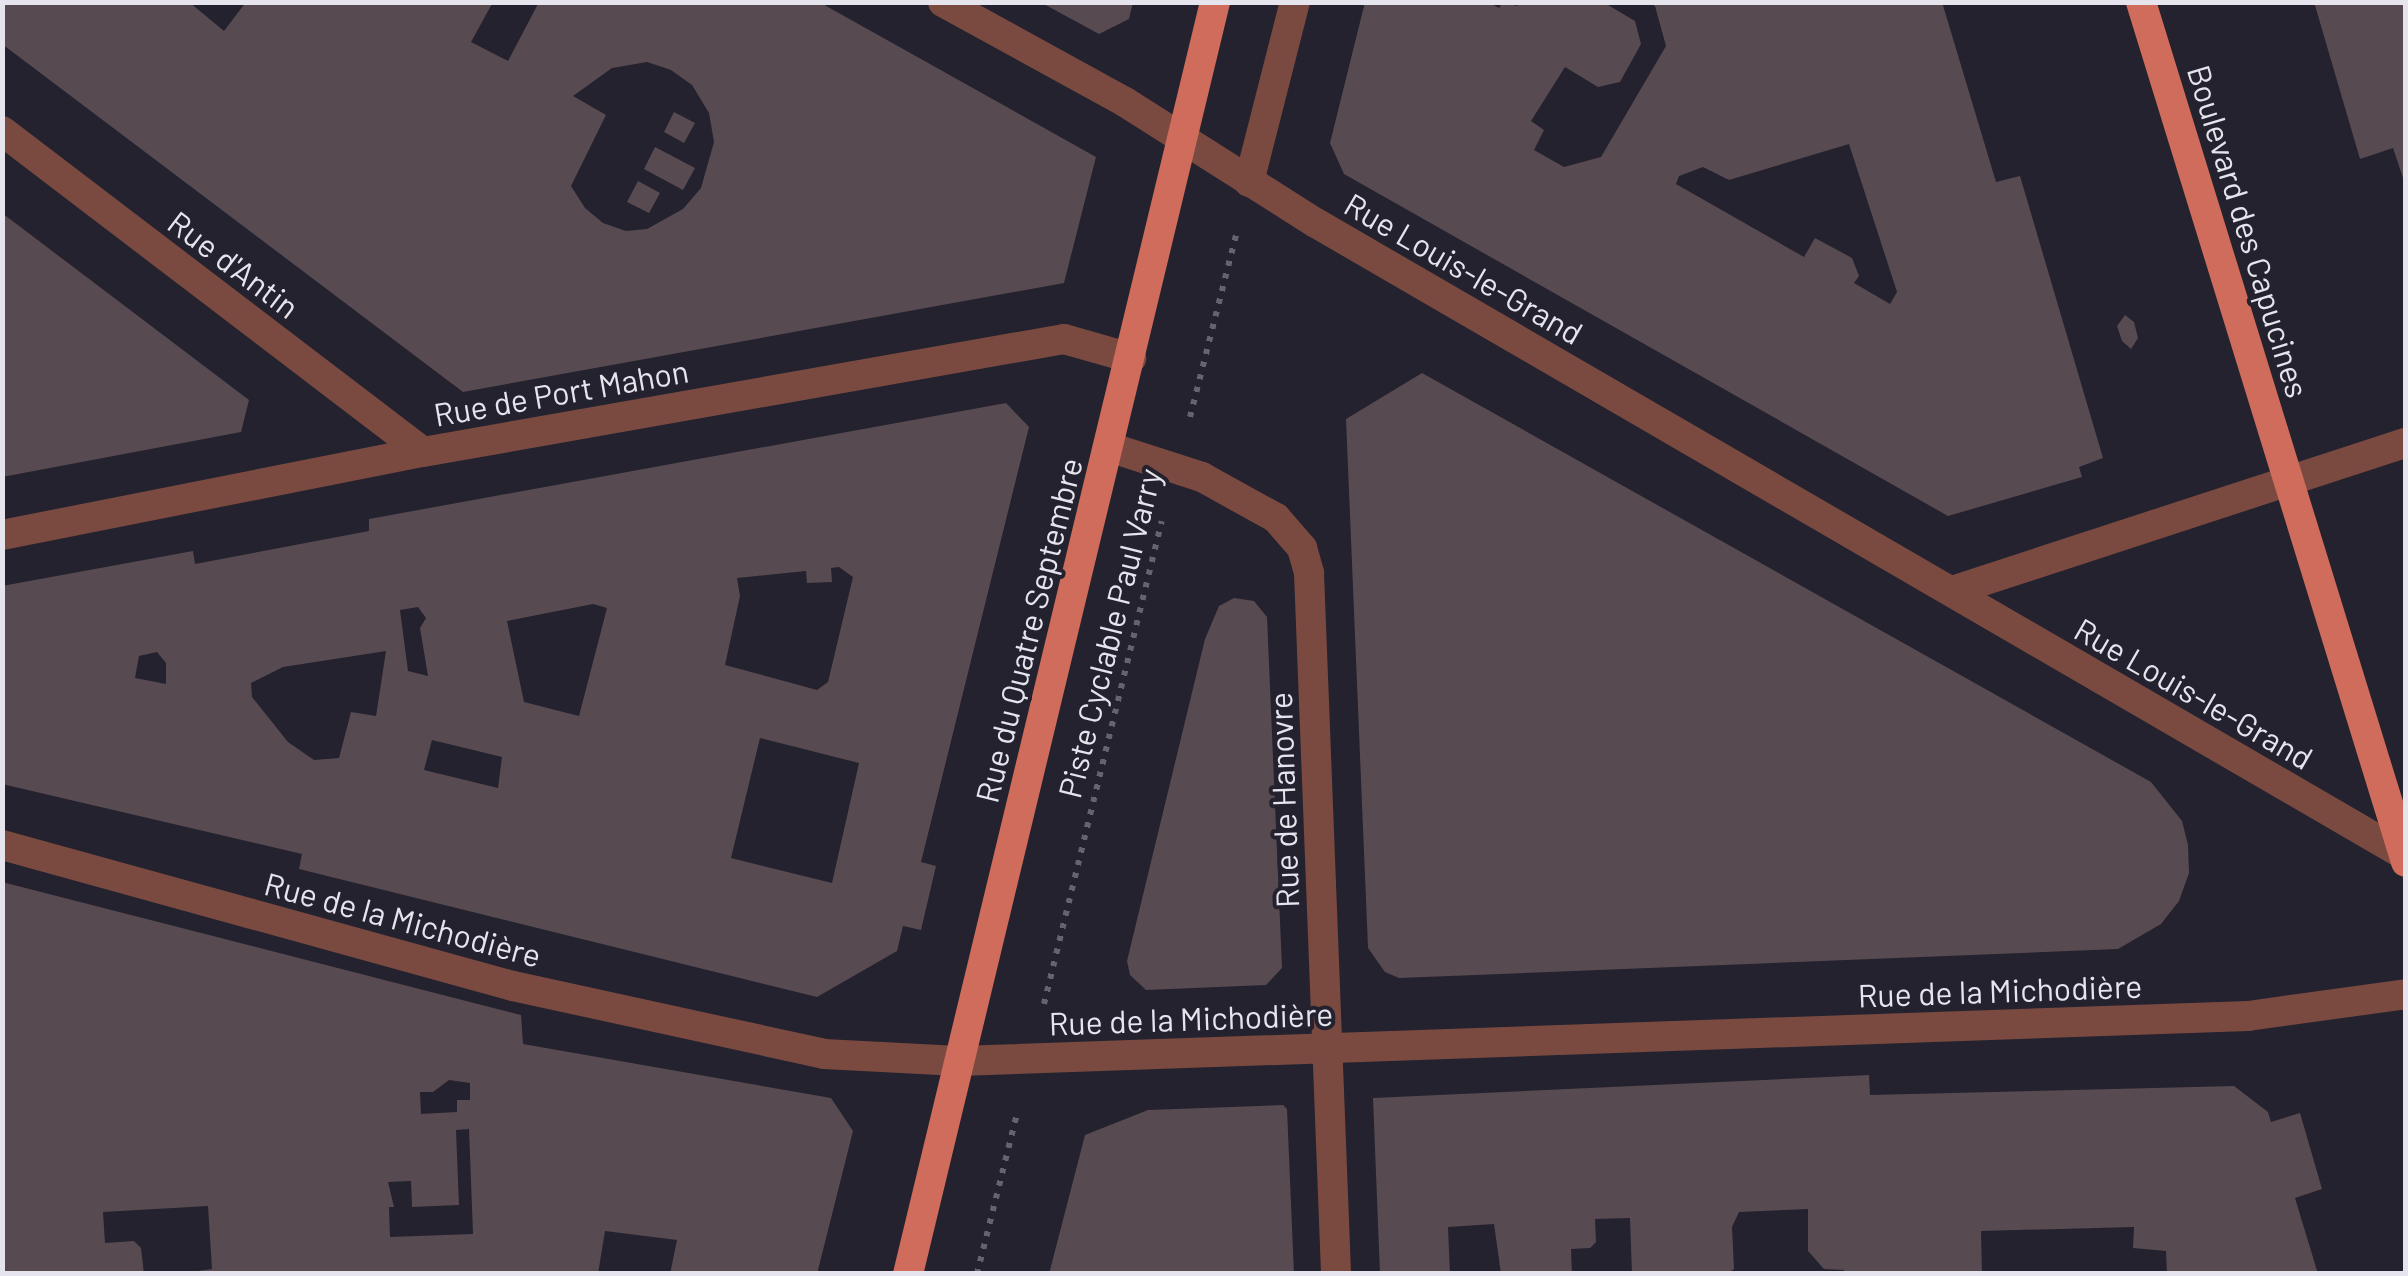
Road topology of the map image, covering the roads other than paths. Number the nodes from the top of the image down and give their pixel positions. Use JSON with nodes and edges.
{"nodes":[{"id":1,"x":943,"y":2,"type":"edge"},
{"id":2,"x":1215,"y":2,"type":"edge"},
{"id":3,"x":1295,"y":2,"type":"edge"},
{"id":4,"x":2141,"y":2,"type":"edge"},
{"id":5,"x":2,"y":131,"type":"edge"},
{"id":6,"x":1183,"y":140,"type":"junction"},
{"id":7,"x":1249,"y":182,"type":"junction"},
{"id":8,"x":1130,"y":358,"type":"junction"},
{"id":9,"x":2406,"y":442,"type":"edge"},
{"id":10,"x":1109,"y":447,"type":"junction"},
{"id":11,"x":423,"y":452,"type":"junction"},
{"id":12,"x":2289,"y":480,"type":"junction"},
{"id":13,"x":2,"y":535,"type":"edge"},
{"id":14,"x":1952,"y":591,"type":"junction"},
{"id":15,"x":2,"y":845,"type":"edge"},
{"id":16,"x":2404,"y":858,"type":"edge"},
{"id":17,"x":2406,"y":994,"type":"edge"},
{"id":18,"x":1327,"y":1048,"type":"junction"},
{"id":19,"x":959,"y":1061,"type":"junction"},
{"id":20,"x":908,"y":1274,"type":"edge"},
{"id":21,"x":1336,"y":1274,"type":"edge"}],
"edges":[{"from":1,"to":6,"type":"street","name":"Rue Louis-le-Grand"},
{"from":2,"to":6,"type":"main road","name":"Rue du Quatre Septembre"},
{"from":3,"to":7,"type":"street"},
{"from":4,"to":12,"type":"main road","name":"Boulevard des Capucines"},
{"from":5,"to":11,"type":"street","name":"Rue d'Antin"},
{"from":6,"to":7,"type":"street","name":"Rue Louis-le-Grand"},
{"from":6,"to":8,"type":"main road","name":"Rue du Quatre Septembre"},
{"from":7,"to":14,"type":"street","name":"Rue Louis-le-Grand"},
{"from":8,"to":10,"type":"main road","name":"Rue du Quatre Septembre"},
{"from":8,"to":11,"type":"street","name":"Rue de Port Mahon"},
{"from":9,"to":12,"type":"street"},
{"from":10,"to":18,"type":"street","name":"Rue de Hanovre"},
{"from":10,"to":19,"type":"main road","name":"Rue du Quatre Septembre"},
{"from":11,"to":13,"type":"street","name":"Rue de Port Mahon"},
{"from":12,"to":14,"type":"street"},
{"from":12,"to":16,"type":"main road","name":"Boulevard des Capucines"},
{"from":14,"to":16,"type":"street","name":"Rue Louis-le-Grand"},
{"from":15,"to":19,"type":"street","name":"Rue de la Michodière"},
{"from":17,"to":18,"type":"street","name":"Rue de la Michodière"},
{"from":18,"to":19,"type":"street","name":"Rue de la Michodière"},
{"from":18,"to":21,"type":"street","name":"Rue de Hanovre"},
{"from":19,"to":20,"type":"main road","name":"Rue du Quatre Septembre"}]}
